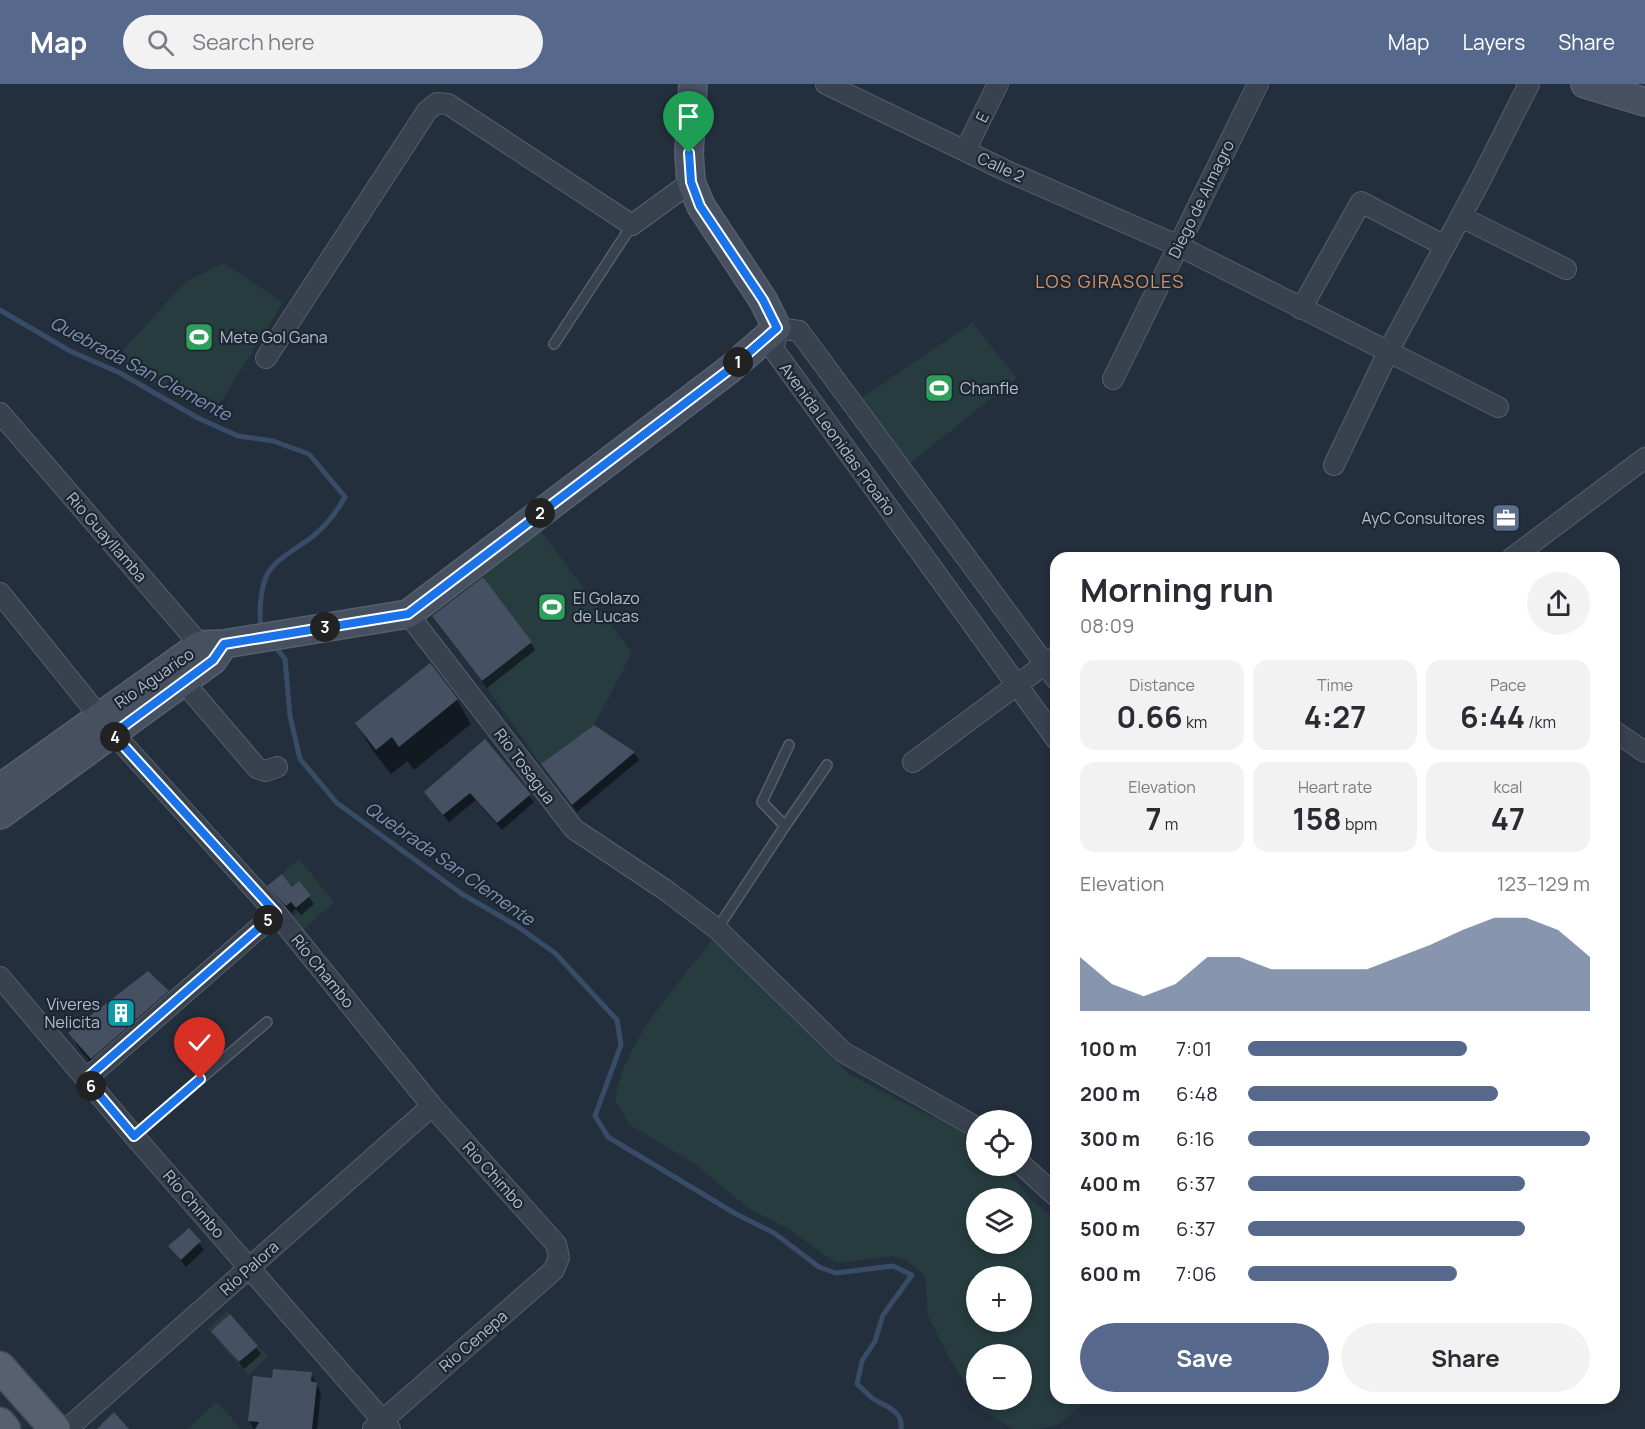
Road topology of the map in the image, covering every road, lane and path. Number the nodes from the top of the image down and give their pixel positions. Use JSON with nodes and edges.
{"nodes":[{"id":1,"x":693,"y":84,"type":"edge"},
{"id":2,"x":826,"y":84,"type":"edge"},
{"id":3,"x":999,"y":84,"type":"edge"},
{"id":4,"x":1529,"y":84,"type":"edge"},
{"id":5,"x":1585,"y":84,"type":"edge"},
{"id":6,"x":1254,"y":86,"type":"edge"},
{"id":7,"x":1645,"y":102,"type":"edge"},
{"id":8,"x":965,"y":151,"type":"junction"},
{"id":9,"x":691,"y":182,"type":"junction"},
{"id":10,"x":1461,"y":217,"type":"junction"},
{"id":11,"x":632,"y":225,"type":"junction"},
{"id":12,"x":1179,"y":246,"type":"junction"},
{"id":13,"x":1445,"y":246,"type":"junction"},
{"id":14,"x":1566,"y":269,"type":"dead end"},
{"id":15,"x":1301,"y":309,"type":"junction"},
{"id":16,"x":777,"y":328,"type":"junction"},
{"id":17,"x":554,"y":344,"type":"dead end"},
{"id":18,"x":1389,"y":351,"type":"junction"},
{"id":19,"x":266,"y":358,"type":"dead end"},
{"id":20,"x":1113,"y":379,"type":"dead end"},
{"id":21,"x":1498,"y":407,"type":"dead end"},
{"id":22,"x":0,"y":413,"type":"edge"},
{"id":23,"x":1645,"y":458,"type":"edge"},
{"id":24,"x":1334,"y":465,"type":"dead end"},
{"id":25,"x":1520,"y":552,"type":"edge"},
{"id":26,"x":0,"y":593,"type":"edge"},
{"id":27,"x":408,"y":614,"type":"junction"},
{"id":28,"x":218,"y":648,"type":"junction"},
{"id":29,"x":1050,"y":664,"type":"edge"},
{"id":30,"x":1050,"y":668,"type":"edge"},
{"id":31,"x":177,"y":674,"type":"junction"},
{"id":32,"x":1016,"y":686,"type":"junction"},
{"id":33,"x":106,"y":725,"type":"junction"},
{"id":34,"x":1050,"y":731,"type":"edge"},
{"id":35,"x":1620,"y":735,"type":"edge"},
{"id":36,"x":789,"y":745,"type":"dead end"},
{"id":37,"x":1645,"y":752,"type":"edge"},
{"id":38,"x":913,"y":762,"type":"dead end"},
{"id":39,"x":827,"y":765,"type":"dead end"},
{"id":40,"x":277,"y":768,"type":"dead end"},
{"id":41,"x":5,"y":793,"type":"edge"},
{"id":42,"x":785,"y":826,"type":"junction"},
{"id":43,"x":276,"y":913,"type":"junction"},
{"id":44,"x":717,"y":929,"type":"junction"},
{"id":45,"x":0,"y":977,"type":"edge"},
{"id":46,"x":267,"y":1022,"type":"dead end"},
{"id":47,"x":86,"y":1079,"type":"junction"},
{"id":48,"x":432,"y":1106,"type":"junction"},
{"id":49,"x":966,"y":1121,"type":"edge"},
{"id":50,"x":134,"y":1136,"type":"junction"},
{"id":51,"x":1032,"y":1174,"type":"edge"},
{"id":52,"x":1050,"y":1191,"type":"edge"},
{"id":53,"x":556,"y":1244,"type":"joint"},
{"id":54,"x":249,"y":1268,"type":"junction"},
{"id":55,"x":0,"y":1367,"type":"edge"},
{"id":56,"x":0,"y":1423,"type":"edge"},
{"id":57,"x":382,"y":1426,"type":"edge"},
{"id":58,"x":5,"y":1429,"type":"edge"},
{"id":59,"x":55,"y":1429,"type":"edge"},
{"id":60,"x":67,"y":1429,"type":"edge"}],
"edges":[{"from":1,"to":9,"type":"main road"},
{"from":2,"to":8,"type":"street","name":"Calle 2"},
{"from":3,"to":8,"type":"street","name":"E"},
{"from":4,"to":10,"type":"street"},
{"from":5,"to":7,"type":"main road"},
{"from":6,"to":12,"type":"street","name":"Diego de Almagro"},
{"from":8,"to":12,"type":"street","name":"Calle 2"},
{"from":9,"to":11,"type":"street"},
{"from":9,"to":16,"type":"main road"},
{"from":10,"to":13,"type":"street"},
{"from":10,"to":14,"type":"street"},
{"from":11,"to":17,"type":"lane"},
{"from":11,"to":19,"type":"street"},
{"from":12,"to":15,"type":"street","name":"Calle 2"},
{"from":12,"to":20,"type":"street","name":"Diego de Almagro"},
{"from":13,"to":15,"type":"street"},
{"from":13,"to":18,"type":"street"},
{"from":15,"to":18,"type":"street","name":"Calle 2"},
{"from":16,"to":27,"type":"main road"},
{"from":16,"to":29,"type":"street","name":"Avenida Leonidas Proaño"},
{"from":16,"to":32,"type":"street","name":"Avenida Leonidas Proaño"},
{"from":18,"to":21,"type":"street","name":"Calle 2"},
{"from":18,"to":24,"type":"street"},
{"from":22,"to":28,"type":"street","name":"Rio Guayllamba"},
{"from":23,"to":25,"type":"street"},
{"from":26,"to":33,"type":"street","name":"Río Chambo"},
{"from":27,"to":28,"type":"main road"},
{"from":27,"to":44,"type":"street","name":"Rio Tosagua"},
{"from":28,"to":31,"type":"main road","name":"Rio Aguarico"},
{"from":30,"to":32,"type":"street"},
{"from":31,"to":33,"type":"main road","name":"Rio Aguarico"},
{"from":31,"to":40,"type":"street"},
{"from":32,"to":34,"type":"street","name":"Avenida Leonidas Proaño"},
{"from":32,"to":38,"type":"street"},
{"from":33,"to":41,"type":"main road","name":"Rio Aguarico"},
{"from":33,"to":43,"type":"street","name":"Río Chambo"},
{"from":35,"to":37,"type":"street"},
{"from":36,"to":42,"type":"lane"},
{"from":39,"to":42,"type":"lane"},
{"from":42,"to":44,"type":"lane"},
{"from":43,"to":47,"type":"street"},
{"from":43,"to":48,"type":"street","name":"Río Chambo"},
{"from":44,"to":49,"type":"street","name":"Rio Tosagua"},
{"from":45,"to":47,"type":"street","name":"Río Chimbo"},
{"from":46,"to":50,"type":"lane"},
{"from":47,"to":50,"type":"street","name":"Río Chimbo"},
{"from":48,"to":53,"type":"street","name":"Rio Chimbo"},
{"from":48,"to":54,"type":"street","name":"Río Palora"},
{"from":50,"to":54,"type":"street","name":"Río Chimbo"},
{"from":51,"to":52,"type":"street"},
{"from":53,"to":57,"type":"street","name":"Río Cenepa"},
{"from":54,"to":57,"type":"street","name":"Río Chimbo"},
{"from":54,"to":60,"type":"street","name":"Río Palora"},
{"from":55,"to":59,"type":"main road"},
{"from":56,"to":58,"type":"main road"}]}
